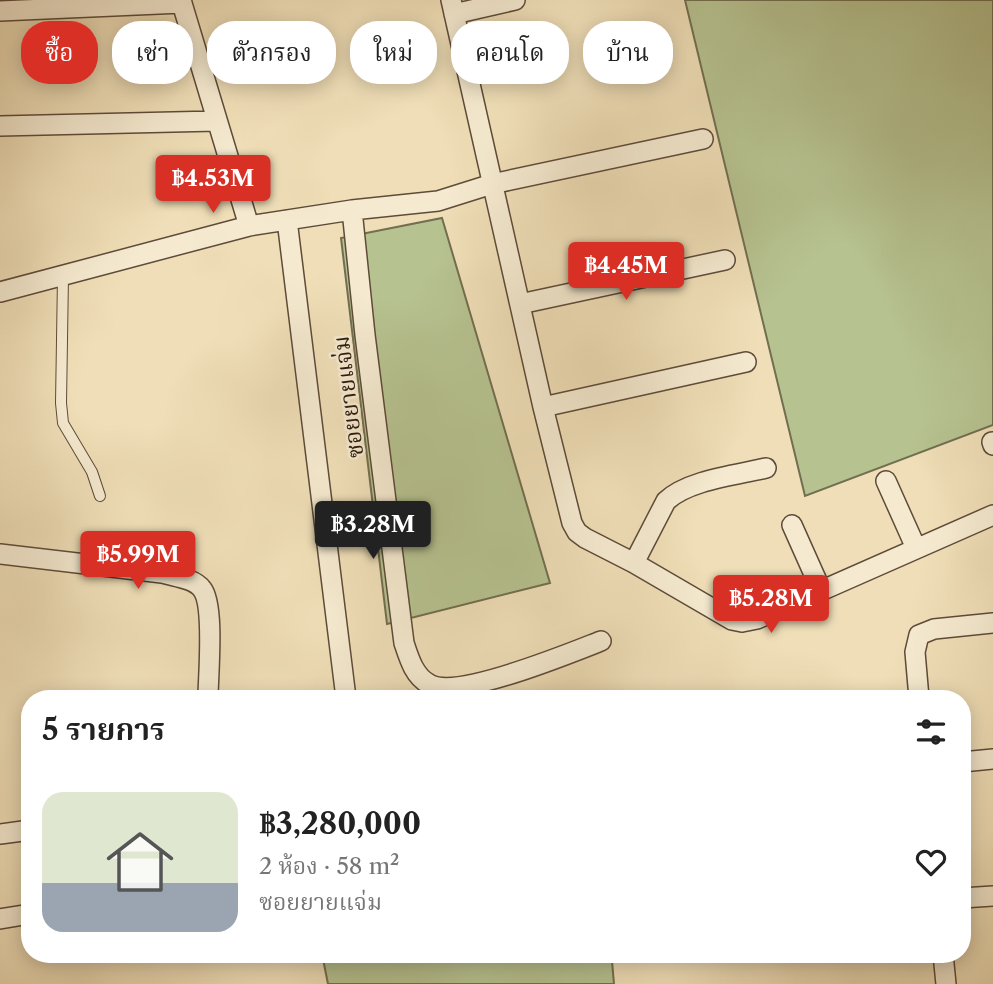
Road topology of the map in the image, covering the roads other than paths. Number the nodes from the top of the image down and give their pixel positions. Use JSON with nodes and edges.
{"nodes":[{"id":1,"x":515,"y":0,"type":"edge"},
{"id":2,"x":181,"y":2,"type":"edge"},
{"id":3,"x":452,"y":7,"type":"edge"},
{"id":4,"x":0,"y":11,"type":"edge"},
{"id":5,"x":216,"y":121,"type":"junction"},
{"id":6,"x":0,"y":126,"type":"edge"},
{"id":7,"x":703,"y":139,"type":"dead end"},
{"id":8,"x":492,"y":184,"type":"junction"},
{"id":9,"x":352,"y":210,"type":"junction"},
{"id":10,"x":287,"y":220,"type":"junction"},
{"id":11,"x":249,"y":226,"type":"junction"},
{"id":12,"x":725,"y":260,"type":"dead end"},
{"id":13,"x":63,"y":276,"type":"junction"},
{"id":14,"x":0,"y":292,"type":"edge"},
{"id":15,"x":520,"y":304,"type":"junction"},
{"id":16,"x":746,"y":362,"type":"dead end"},
{"id":17,"x":542,"y":407,"type":"junction"},
{"id":18,"x":766,"y":468,"type":"dead end"},
{"id":19,"x":886,"y":481,"type":"dead end"},
{"id":20,"x":100,"y":496,"type":"dead end"},
{"id":21,"x":993,"y":515,"type":"edge"},
{"id":22,"x":792,"y":525,"type":"dead end"},
{"id":23,"x":916,"y":548,"type":"junction"},
{"id":24,"x":0,"y":554,"type":"edge"},
{"id":25,"x":635,"y":563,"type":"junction"},
{"id":26,"x":821,"y":590,"type":"junction"},
{"id":27,"x":993,"y":623,"type":"edge"},
{"id":28,"x":601,"y":641,"type":"dead end"},
{"id":29,"x":208,"y":690,"type":"edge"},
{"id":30,"x":345,"y":690,"type":"edge"},
{"id":31,"x":918,"y":690,"type":"edge"},
{"id":32,"x":993,"y":759,"type":"edge"},
{"id":33,"x":971,"y":761,"type":"edge"},
{"id":34,"x":21,"y":832,"type":"edge"},
{"id":35,"x":0,"y":834,"type":"edge"},
{"id":36,"x":993,"y":895,"type":"edge"},
{"id":37,"x":971,"y":897,"type":"edge"},
{"id":38,"x":21,"y":916,"type":"edge"},
{"id":39,"x":0,"y":919,"type":"edge"},
{"id":40,"x":944,"y":963,"type":"edge"},
{"id":41,"x":946,"y":984,"type":"edge"}],
"edges":[{"from":1,"to":3,"type":"street"},
{"from":2,"to":4,"type":"street"},
{"from":2,"to":5,"type":"street"},
{"from":3,"to":8,"type":"street"},
{"from":5,"to":6,"type":"street"},
{"from":5,"to":11,"type":"street"},
{"from":7,"to":8,"type":"street"},
{"from":8,"to":9,"type":"street"},
{"from":8,"to":15,"type":"street"},
{"from":9,"to":10,"type":"street"},
{"from":9,"to":28,"type":"street","name":"ซอยยายแจ่ม"},
{"from":10,"to":11,"type":"street"},
{"from":10,"to":30,"type":"street"},
{"from":11,"to":13,"type":"street"},
{"from":12,"to":15,"type":"street"},
{"from":13,"to":14,"type":"street"},
{"from":13,"to":20,"type":"lane"},
{"from":15,"to":17,"type":"street"},
{"from":16,"to":17,"type":"street"},
{"from":17,"to":25,"type":"street"},
{"from":18,"to":25,"type":"street"},
{"from":19,"to":23,"type":"street"},
{"from":21,"to":23,"type":"street"},
{"from":22,"to":26,"type":"street"},
{"from":23,"to":26,"type":"street"},
{"from":24,"to":29,"type":"street"},
{"from":25,"to":26,"type":"street"},
{"from":27,"to":31,"type":"street"},
{"from":32,"to":33,"type":"street"},
{"from":34,"to":35,"type":"street"},
{"from":36,"to":37,"type":"street"},
{"from":38,"to":39,"type":"street"},
{"from":40,"to":41,"type":"street"}]}
